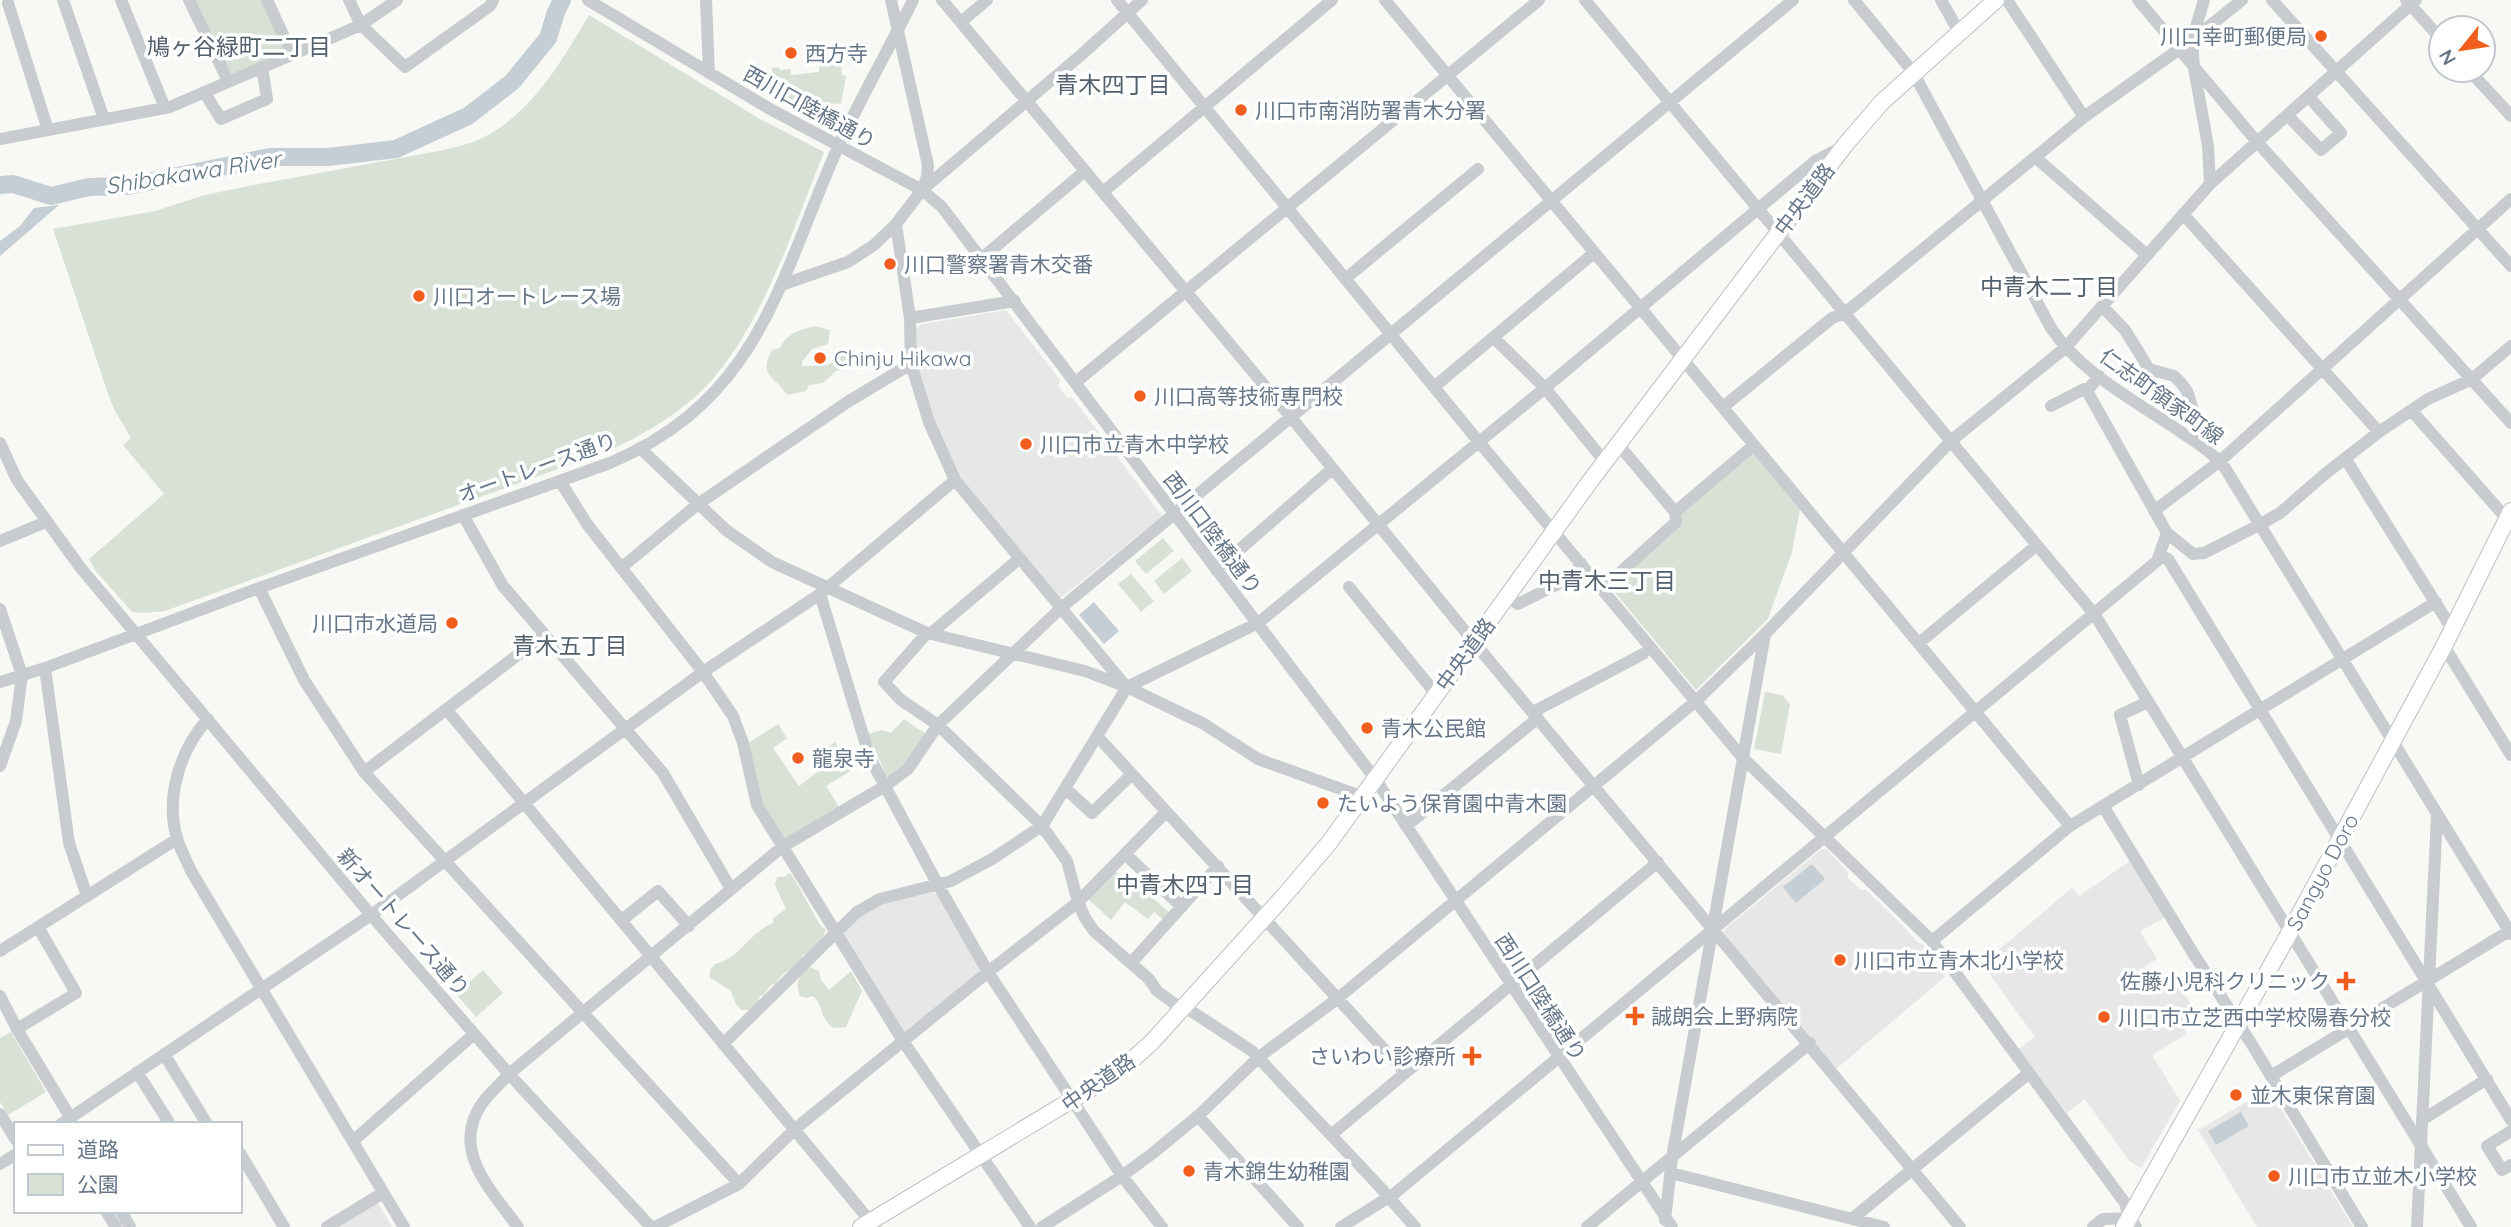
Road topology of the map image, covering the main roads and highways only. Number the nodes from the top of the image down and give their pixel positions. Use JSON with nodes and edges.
{"nodes":[{"id":1,"x":1989,"y":2,"type":"edge"},
{"id":2,"x":2509,"y":515,"type":"edge"},
{"id":3,"x":2130,"y":1224,"type":"edge"},
{"id":4,"x":869,"y":1225,"type":"edge"}],
"edges":[{"from":1,"to":4,"type":"main road","name":"中央道路"},
{"from":2,"to":3,"type":"main road","name":"Sangyo Doro"}]}
